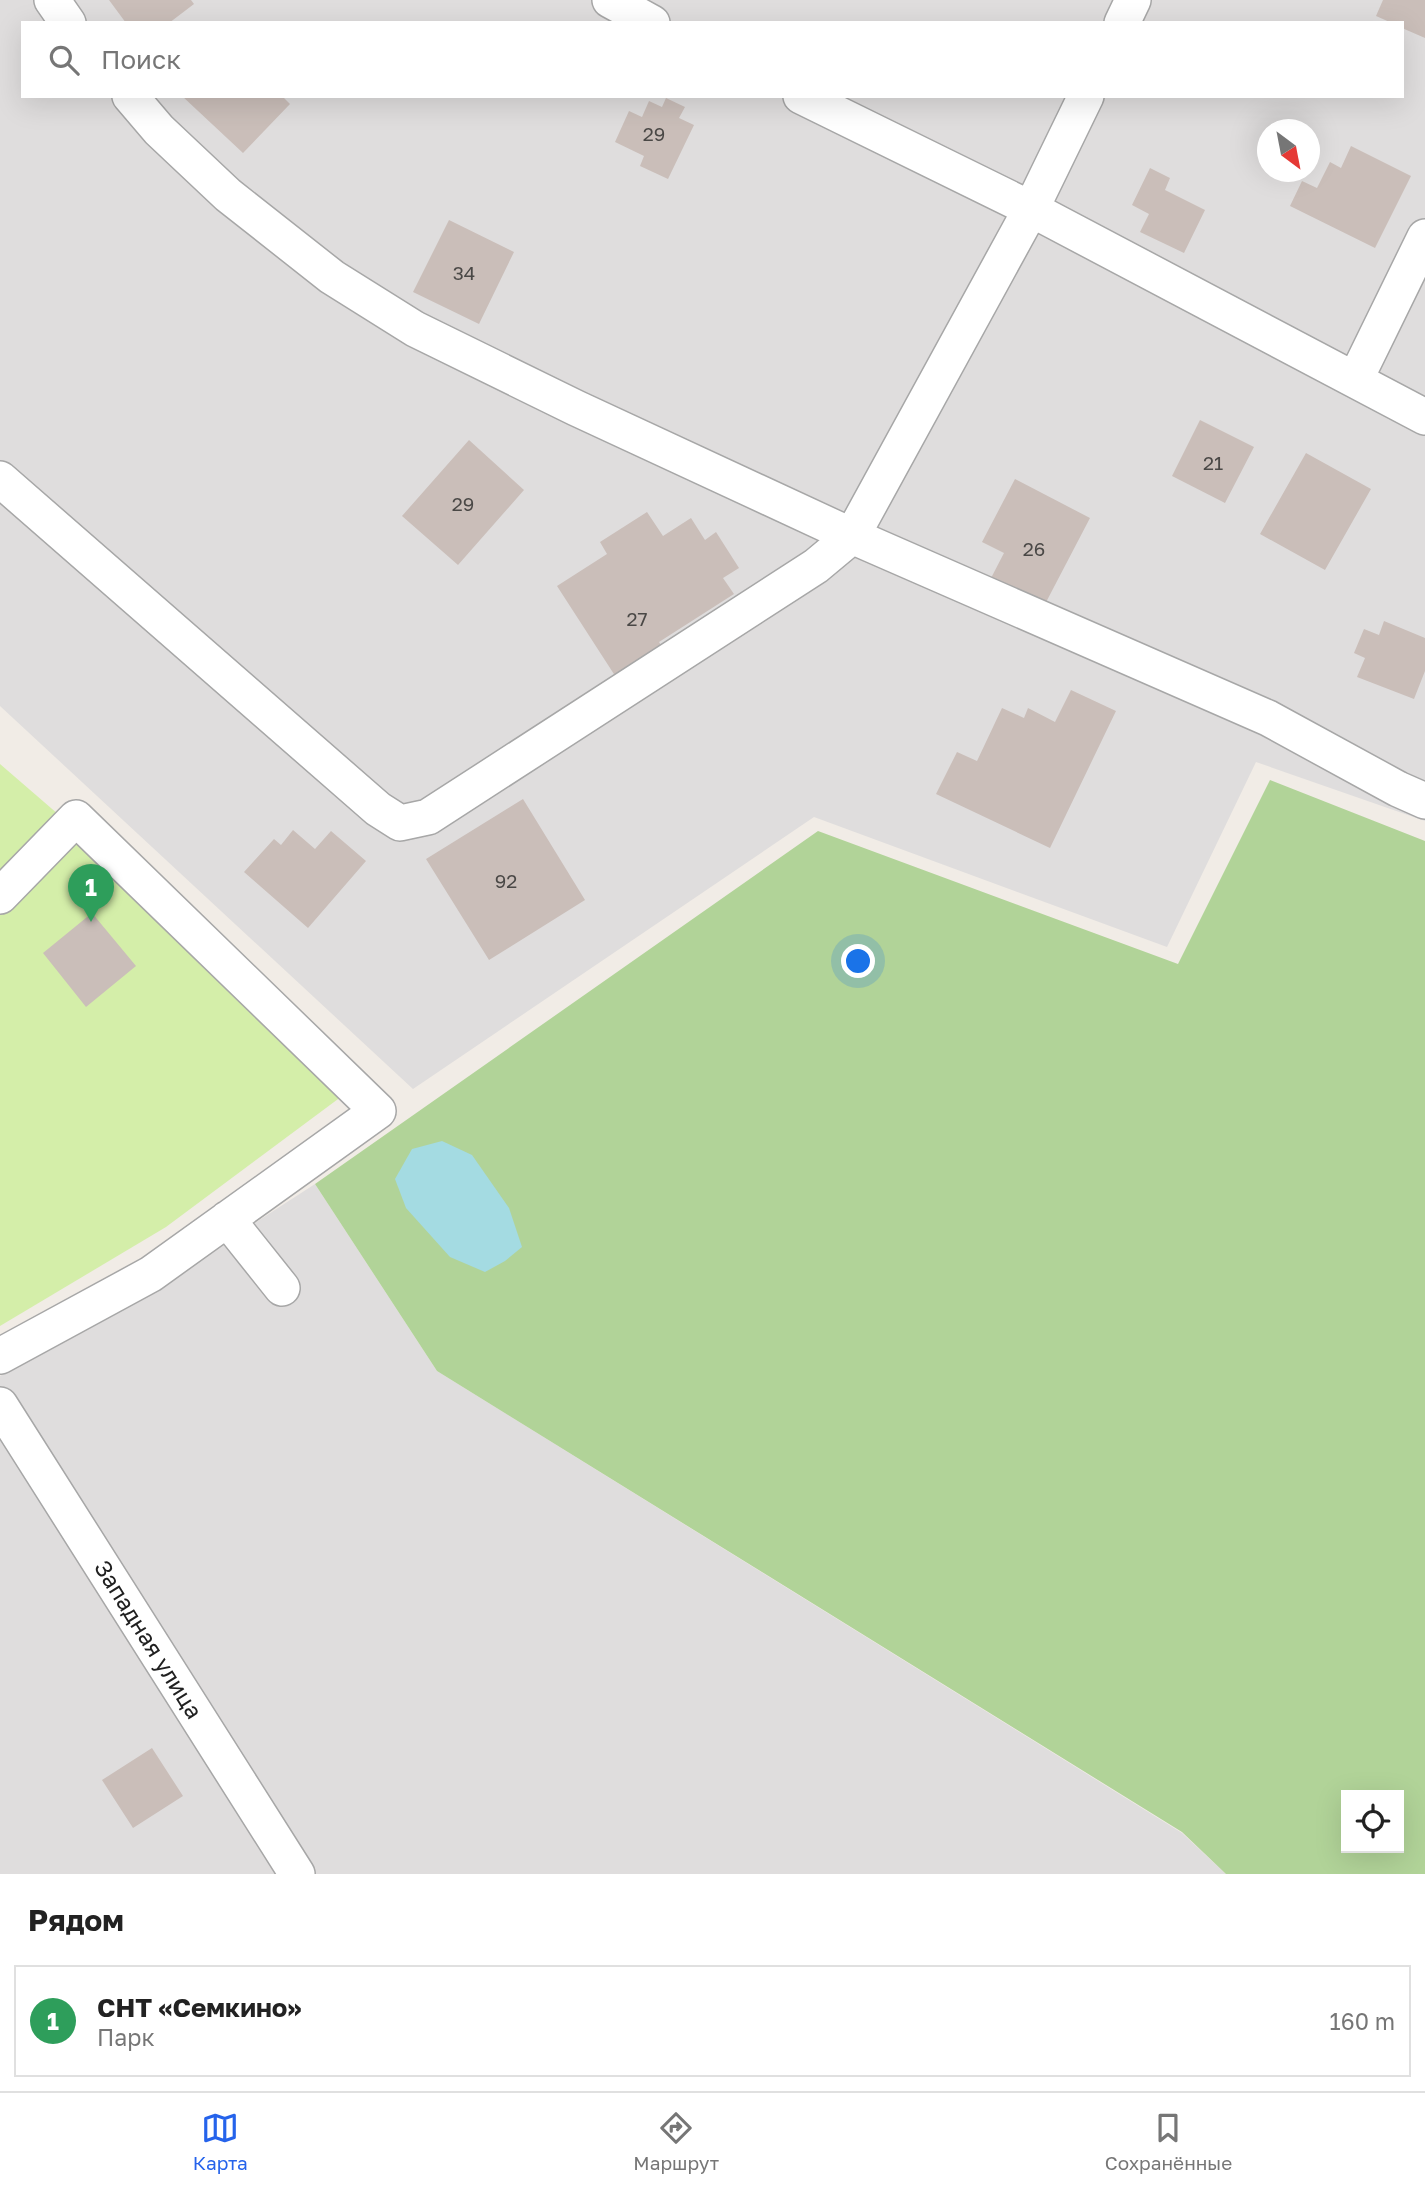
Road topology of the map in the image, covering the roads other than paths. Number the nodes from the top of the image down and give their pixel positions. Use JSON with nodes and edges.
{"nodes":[{"id":1,"x":52,"y":0,"type":"edge"},
{"id":2,"x":610,"y":0,"type":"edge"},
{"id":3,"x":670,"y":0,"type":"edge"},
{"id":4,"x":1133,"y":0,"type":"edge"},
{"id":5,"x":67,"y":21,"type":"edge"},
{"id":6,"x":648,"y":21,"type":"edge"},
{"id":7,"x":660,"y":21,"type":"edge"},
{"id":8,"x":1123,"y":21,"type":"edge"},
{"id":9,"x":132,"y":98,"type":"edge"},
{"id":10,"x":805,"y":98,"type":"edge"},
{"id":11,"x":1085,"y":98,"type":"edge"},
{"id":12,"x":1031,"y":209,"type":"junction"},
{"id":13,"x":1425,"y":237,"type":"edge"},
{"id":14,"x":1355,"y":380,"type":"junction"},
{"id":15,"x":1425,"y":417,"type":"edge"},
{"id":16,"x":0,"y":479,"type":"edge"},
{"id":17,"x":852,"y":536,"type":"junction"},
{"id":18,"x":1425,"y":801,"type":"edge"},
{"id":19,"x":0,"y":896,"type":"edge"},
{"id":20,"x":227,"y":1219,"type":"junction"},
{"id":21,"x":282,"y":1288,"type":"dead end"},
{"id":22,"x":0,"y":1356,"type":"edge"},
{"id":23,"x":0,"y":1405,"type":"edge"},
{"id":24,"x":297,"y":1874,"type":"edge"}],
"edges":[{"from":1,"to":5,"type":"street"},
{"from":2,"to":6,"type":"street"},
{"from":3,"to":7,"type":"street"},
{"from":4,"to":8,"type":"street"},
{"from":9,"to":17,"type":"street"},
{"from":10,"to":12,"type":"street"},
{"from":11,"to":12,"type":"street"},
{"from":12,"to":14,"type":"street"},
{"from":12,"to":17,"type":"street"},
{"from":13,"to":14,"type":"street"},
{"from":14,"to":15,"type":"street"},
{"from":16,"to":17,"type":"street"},
{"from":17,"to":18,"type":"street"},
{"from":19,"to":20,"type":"street"},
{"from":20,"to":21,"type":"street"},
{"from":20,"to":22,"type":"street"},
{"from":23,"to":24,"type":"street","name":"Западная улица"}]}
